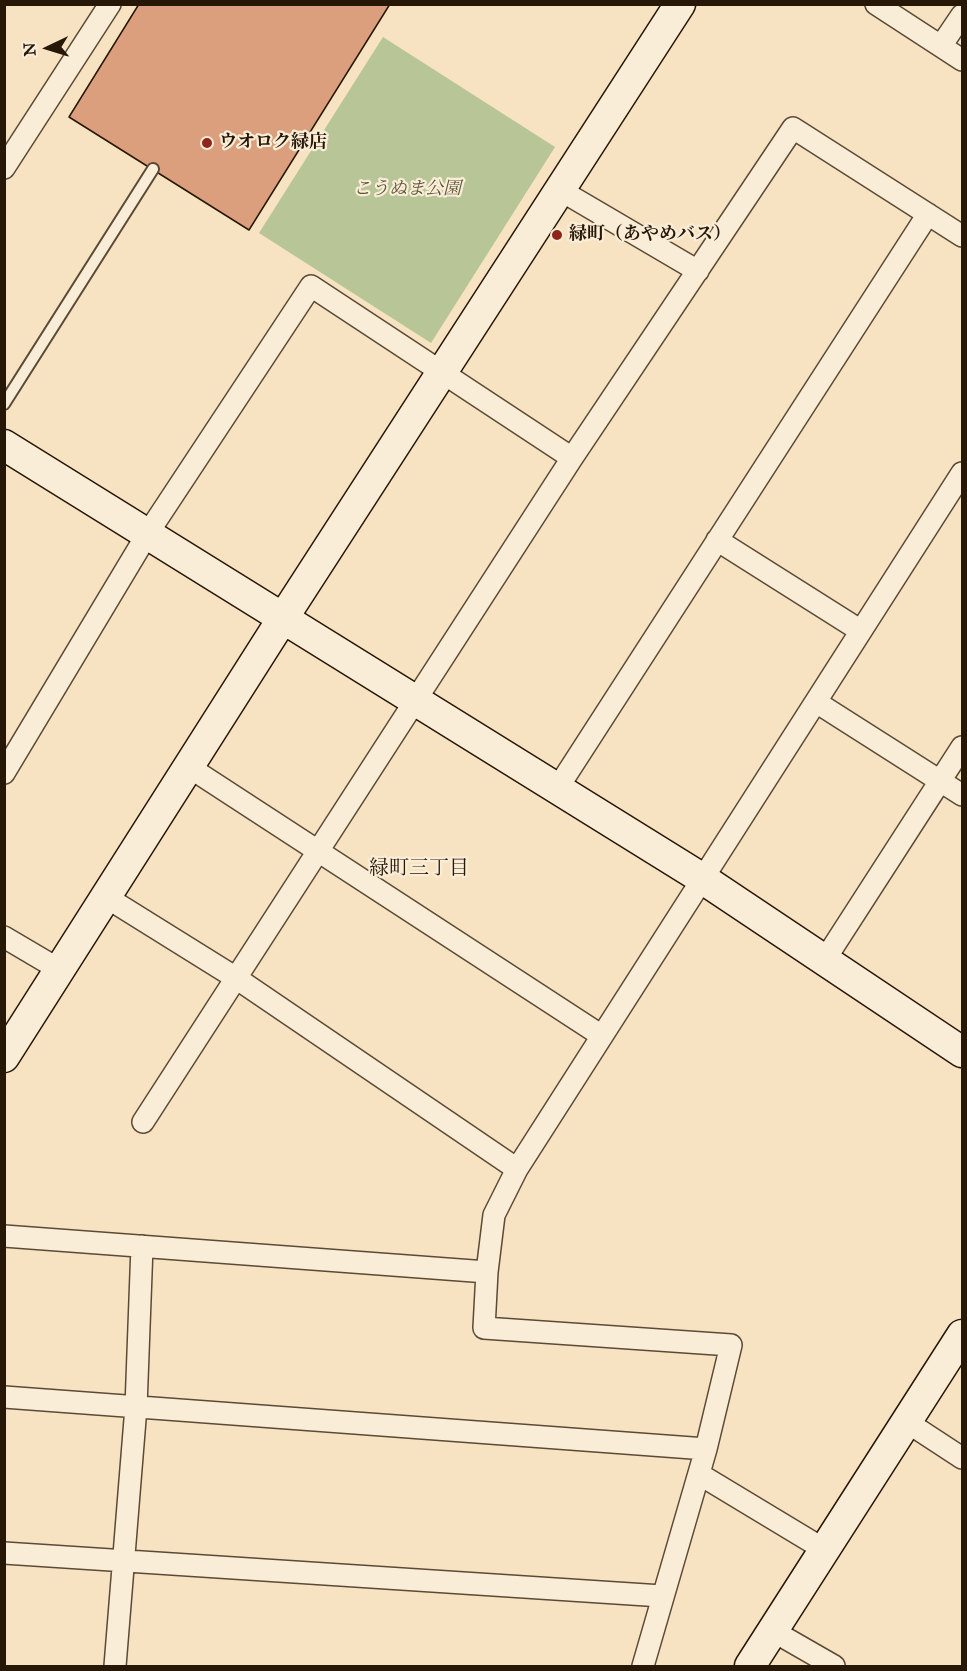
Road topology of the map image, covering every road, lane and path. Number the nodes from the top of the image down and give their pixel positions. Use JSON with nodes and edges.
{"nodes":[{"id":1,"x":110,"y":4,"type":"edge"},
{"id":2,"x":680,"y":4,"type":"edge"},
{"id":3,"x":876,"y":4,"type":"edge"},
{"id":4,"x":963,"y":15,"type":"edge"},
{"id":5,"x":941,"y":46,"type":"junction"},
{"id":6,"x":963,"y":60,"type":"edge"},
{"id":7,"x":4,"y":168,"type":"edge"},
{"id":8,"x":153,"y":169,"type":"dead end"},
{"id":9,"x":560,"y":190,"type":"junction"},
{"id":10,"x":928,"y":214,"type":"junction"},
{"id":11,"x":963,"y":236,"type":"edge"},
{"id":12,"x":698,"y":271,"type":"junction"},
{"id":13,"x":442,"y":373,"type":"junction"},
{"id":14,"x":4,"y":404,"type":"edge"},
{"id":15,"x":4,"y":445,"type":"edge"},
{"id":16,"x":572,"y":458,"type":"junction"},
{"id":17,"x":963,"y":473,"type":"edge"},
{"id":18,"x":148,"y":533,"type":"junction"},
{"id":19,"x":717,"y":540,"type":"junction"},
{"id":20,"x":283,"y":618,"type":"junction"},
{"id":21,"x":861,"y":631,"type":"junction"},
{"id":22,"x":417,"y":701,"type":"junction"},
{"id":23,"x":816,"y":702,"type":"junction"},
{"id":24,"x":963,"y":747,"type":"edge"},
{"id":25,"x":189,"y":767,"type":"junction"},
{"id":26,"x":4,"y":773,"type":"edge"},
{"id":27,"x":940,"y":781,"type":"junction"},
{"id":28,"x":557,"y":789,"type":"junction"},
{"id":29,"x":963,"y":795,"type":"edge"},
{"id":30,"x":318,"y":853,"type":"junction"},
{"id":31,"x":703,"y":879,"type":"junction"},
{"id":32,"x":106,"y":897,"type":"junction"},
{"id":33,"x":4,"y":937,"type":"edge"},
{"id":34,"x":825,"y":960,"type":"junction"},
{"id":35,"x":60,"y":970,"type":"junction"},
{"id":36,"x":236,"y":978,"type":"junction"},
{"id":37,"x":602,"y":1036,"type":"junction"},
{"id":38,"x":963,"y":1052,"type":"edge"},
{"id":39,"x":4,"y":1057,"type":"edge"},
{"id":40,"x":143,"y":1122,"type":"dead end"},
{"id":41,"x":517,"y":1169,"type":"junction"},
{"id":42,"x":4,"y":1236,"type":"edge"},
{"id":43,"x":142,"y":1246,"type":"junction"},
{"id":44,"x":487,"y":1272,"type":"junction"},
{"id":45,"x":963,"y":1335,"type":"edge"},
{"id":46,"x":4,"y":1398,"type":"edge"},
{"id":47,"x":136,"y":1407,"type":"junction"},
{"id":48,"x":907,"y":1422,"type":"junction"},
{"id":49,"x":706,"y":1449,"type":"junction"},
{"id":50,"x":963,"y":1458,"type":"edge"},
{"id":51,"x":699,"y":1474,"type":"junction"},
{"id":52,"x":825,"y":1550,"type":"junction"},
{"id":53,"x":4,"y":1553,"type":"edge"},
{"id":54,"x":123,"y":1561,"type":"junction"},
{"id":55,"x":662,"y":1596,"type":"junction"},
{"id":56,"x":773,"y":1631,"type":"junction"},
{"id":57,"x":115,"y":1666,"type":"edge"},
{"id":58,"x":643,"y":1666,"type":"edge"},
{"id":59,"x":750,"y":1666,"type":"edge"},
{"id":60,"x":834,"y":1666,"type":"edge"}],
"edges":[{"from":1,"to":7,"type":"street"},
{"from":2,"to":9,"type":"street"},
{"from":3,"to":5,"type":"street"},
{"from":4,"to":5,"type":"street"},
{"from":5,"to":6,"type":"street"},
{"from":8,"to":14,"type":"lane"},
{"from":9,"to":12,"type":"street"},
{"from":9,"to":13,"type":"street"},
{"from":10,"to":11,"type":"street"},
{"from":10,"to":12,"type":"street"},
{"from":10,"to":19,"type":"street"},
{"from":12,"to":16,"type":"street"},
{"from":13,"to":16,"type":"street"},
{"from":13,"to":18,"type":"street"},
{"from":13,"to":20,"type":"street"},
{"from":15,"to":18,"type":"street"},
{"from":16,"to":22,"type":"street"},
{"from":17,"to":21,"type":"street"},
{"from":18,"to":20,"type":"street"},
{"from":18,"to":26,"type":"street"},
{"from":19,"to":21,"type":"street"},
{"from":19,"to":28,"type":"street"},
{"from":20,"to":22,"type":"street"},
{"from":20,"to":25,"type":"street"},
{"from":21,"to":23,"type":"street"},
{"from":22,"to":28,"type":"street"},
{"from":22,"to":30,"type":"street"},
{"from":23,"to":27,"type":"street"},
{"from":23,"to":31,"type":"street"},
{"from":24,"to":27,"type":"street"},
{"from":25,"to":30,"type":"street"},
{"from":25,"to":32,"type":"street"},
{"from":27,"to":29,"type":"street"},
{"from":27,"to":34,"type":"street"},
{"from":28,"to":31,"type":"street"},
{"from":30,"to":36,"type":"street"},
{"from":30,"to":37,"type":"street"},
{"from":31,"to":34,"type":"street"},
{"from":31,"to":37,"type":"street"},
{"from":32,"to":35,"type":"street"},
{"from":32,"to":36,"type":"street"},
{"from":33,"to":35,"type":"street"},
{"from":34,"to":38,"type":"street"},
{"from":35,"to":39,"type":"street"},
{"from":36,"to":40,"type":"street"},
{"from":36,"to":41,"type":"street"},
{"from":37,"to":41,"type":"street"},
{"from":41,"to":44,"type":"street"},
{"from":42,"to":43,"type":"street"},
{"from":43,"to":44,"type":"street"},
{"from":43,"to":47,"type":"street"},
{"from":44,"to":49,"type":"street"},
{"from":45,"to":48,"type":"street"},
{"from":46,"to":47,"type":"street"},
{"from":47,"to":49,"type":"street"},
{"from":47,"to":54,"type":"street"},
{"from":48,"to":50,"type":"street"},
{"from":48,"to":52,"type":"street"},
{"from":49,"to":51,"type":"street"},
{"from":51,"to":52,"type":"street"},
{"from":51,"to":55,"type":"street"},
{"from":52,"to":56,"type":"street"},
{"from":53,"to":54,"type":"street"},
{"from":54,"to":55,"type":"street"},
{"from":54,"to":57,"type":"street"},
{"from":55,"to":58,"type":"street"},
{"from":56,"to":59,"type":"street"},
{"from":56,"to":60,"type":"street"}]}
